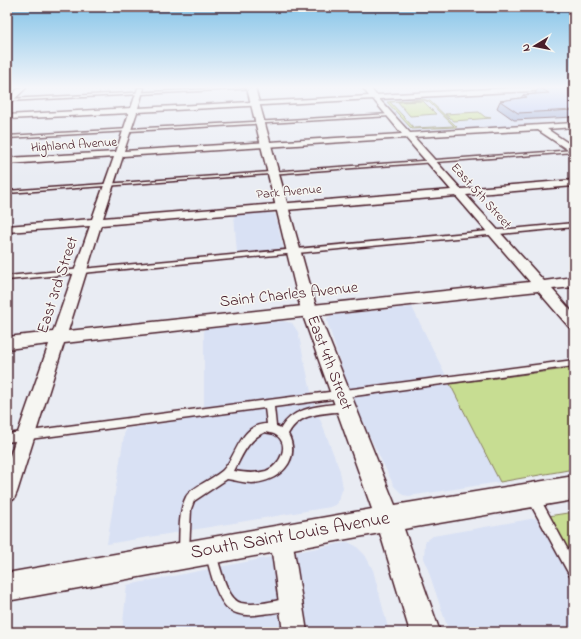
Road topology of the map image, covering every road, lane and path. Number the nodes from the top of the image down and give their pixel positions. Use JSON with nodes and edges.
{"nodes":[{"id":1,"x":131,"y":118,"type":"edge"},
{"id":2,"x":259,"y":118,"type":"edge"},
{"id":3,"x":344,"y":118,"type":"edge"},
{"id":4,"x":392,"y":118,"type":"edge"},
{"id":5,"x":260,"y":123,"type":"junction"},
{"id":6,"x":574,"y":125,"type":"edge"},
{"id":7,"x":538,"y":127,"type":"junction"},
{"id":8,"x":127,"y":130,"type":"junction"},
{"id":9,"x":408,"y":136,"type":"junction"},
{"id":10,"x":7,"y":137,"type":"edge"},
{"id":11,"x":266,"y":145,"type":"junction"},
{"id":12,"x":574,"y":151,"type":"edge"},
{"id":13,"x":119,"y":154,"type":"junction"},
{"id":14,"x":7,"y":161,"type":"edge"},
{"id":15,"x":430,"y":161,"type":"junction"},
{"id":16,"x":273,"y":172,"type":"junction"},
{"id":17,"x":574,"y":183,"type":"edge"},
{"id":18,"x":109,"y":184,"type":"junction"},
{"id":19,"x":7,"y":192,"type":"edge"},
{"id":20,"x":459,"y":192,"type":"junction"},
{"id":21,"x":282,"y":207,"type":"junction"},
{"id":22,"x":96,"y":222,"type":"junction"},
{"id":23,"x":574,"y":225,"type":"edge"},
{"id":24,"x":7,"y":229,"type":"edge"},
{"id":25,"x":494,"y":233,"type":"junction"},
{"id":26,"x":294,"y":252,"type":"junction"},
{"id":27,"x":80,"y":271,"type":"junction"},
{"id":28,"x":7,"y":278,"type":"edge"},
{"id":29,"x":574,"y":282,"type":"edge"},
{"id":30,"x":541,"y":285,"type":"junction"},
{"id":31,"x":309,"y":310,"type":"junction"},
{"id":32,"x":574,"y":322,"type":"edge"},
{"id":33,"x":60,"y":337,"type":"junction"},
{"id":34,"x":7,"y":343,"type":"edge"},
{"id":35,"x":574,"y":363,"type":"edge"},
{"id":36,"x":344,"y":400,"type":"junction"},
{"id":37,"x":269,"y":403,"type":"junction"},
{"id":38,"x":272,"y":428,"type":"junction"},
{"id":39,"x":283,"y":434,"type":"junction"},
{"id":40,"x":26,"y":436,"type":"junction"},
{"id":41,"x":7,"y":438,"type":"edge"},
{"id":42,"x":226,"y":474,"type":"junction"},
{"id":43,"x":574,"y":488,"type":"edge"},
{"id":44,"x":7,"y":492,"type":"edge"},
{"id":45,"x":532,"y":495,"type":"junction"},
{"id":46,"x":388,"y":519,"type":"junction"},
{"id":47,"x":281,"y":538,"type":"junction"},
{"id":48,"x":210,"y":551,"type":"junction"},
{"id":49,"x":184,"y":555,"type":"junction"},
{"id":50,"x":574,"y":572,"type":"edge"},
{"id":51,"x":7,"y":587,"type":"edge"},
{"id":52,"x":291,"y":604,"type":"junction"},
{"id":53,"x":295,"y":632,"type":"edge"},
{"id":54,"x":425,"y":632,"type":"edge"}],
"edges":[{"from":1,"to":8,"type":"street","name":"East 3rd Street"},
{"from":2,"to":5,"type":"street","name":"East 4th Street"},
{"from":3,"to":5,"type":"lane"},
{"from":4,"to":9,"type":"street","name":"East 5th Street"},
{"from":5,"to":8,"type":"lane"},
{"from":5,"to":11,"type":"street","name":"East 4th Street"},
{"from":6,"to":7,"type":"street","name":"Highland Avenue"},
{"from":7,"to":9,"type":"street","name":"Highland Avenue"},
{"from":7,"to":12,"type":"street"},
{"from":8,"to":10,"type":"lane"},
{"from":8,"to":13,"type":"street","name":"East 3rd Street"},
{"from":9,"to":11,"type":"street","name":"Highland Avenue"},
{"from":9,"to":15,"type":"street","name":"East 5th Street"},
{"from":11,"to":13,"type":"street","name":"Highland Avenue"},
{"from":11,"to":16,"type":"street","name":"East 4th Street"},
{"from":12,"to":15,"type":"lane"},
{"from":13,"to":14,"type":"street","name":"Highland Avenue"},
{"from":13,"to":18,"type":"street","name":"East 3rd Street"},
{"from":15,"to":16,"type":"lane"},
{"from":15,"to":20,"type":"street","name":"East 5th Street"},
{"from":16,"to":18,"type":"lane"},
{"from":16,"to":21,"type":"street","name":"East 4th Street"},
{"from":17,"to":20,"type":"street","name":"Park Avenue"},
{"from":18,"to":19,"type":"lane"},
{"from":18,"to":22,"type":"street","name":"East 3rd Street"},
{"from":20,"to":21,"type":"street","name":"Park Avenue"},
{"from":20,"to":25,"type":"street","name":"East 5th Street"},
{"from":21,"to":22,"type":"street","name":"Park Avenue"},
{"from":21,"to":26,"type":"street","name":"East 4th Street"},
{"from":22,"to":24,"type":"street","name":"Park Avenue"},
{"from":22,"to":27,"type":"street","name":"East 3rd Street"},
{"from":23,"to":25,"type":"lane"},
{"from":25,"to":26,"type":"lane"},
{"from":25,"to":30,"type":"street","name":"East 5th Street"},
{"from":26,"to":27,"type":"lane"},
{"from":26,"to":31,"type":"street","name":"East 4th Street"},
{"from":27,"to":28,"type":"lane"},
{"from":27,"to":33,"type":"street","name":"East 3rd Street"},
{"from":29,"to":30,"type":"street","name":"Saint Charles Avenue"},
{"from":30,"to":31,"type":"street","name":"Saint Charles Avenue"},
{"from":30,"to":32,"type":"street","name":"East 5th Street"},
{"from":31,"to":33,"type":"street","name":"Saint Charles Avenue"},
{"from":31,"to":36,"type":"street","name":"East 4th Street"},
{"from":33,"to":34,"type":"street","name":"Saint Charles Avenue"},
{"from":33,"to":40,"type":"street","name":"East 3rd Street"},
{"from":35,"to":36,"type":"lane"},
{"from":36,"to":37,"type":"lane"},
{"from":36,"to":39,"type":"lane"},
{"from":36,"to":46,"type":"street","name":"East 4th Street"},
{"from":37,"to":38,"type":"lane"},
{"from":37,"to":40,"type":"lane"},
{"from":38,"to":39,"type":"lane"},
{"from":38,"to":42,"type":"lane"},
{"from":39,"to":42,"type":"lane"},
{"from":40,"to":41,"type":"lane"},
{"from":40,"to":44,"type":"street","name":"East 3rd Street"},
{"from":42,"to":49,"type":"lane"},
{"from":43,"to":45,"type":"street","name":"South Saint Louis Avenue"},
{"from":45,"to":46,"type":"street","name":"South Saint Louis Avenue"},
{"from":45,"to":50,"type":"lane"},
{"from":46,"to":47,"type":"street","name":"South Saint Louis Avenue"},
{"from":46,"to":54,"type":"street","name":"East 4th Street"},
{"from":47,"to":48,"type":"street","name":"South Saint Louis Avenue"},
{"from":47,"to":52,"type":"street"},
{"from":48,"to":49,"type":"street","name":"South Saint Louis Avenue"},
{"from":48,"to":52,"type":"lane"},
{"from":49,"to":51,"type":"street","name":"South Saint Louis Avenue"},
{"from":52,"to":53,"type":"street"}]}
